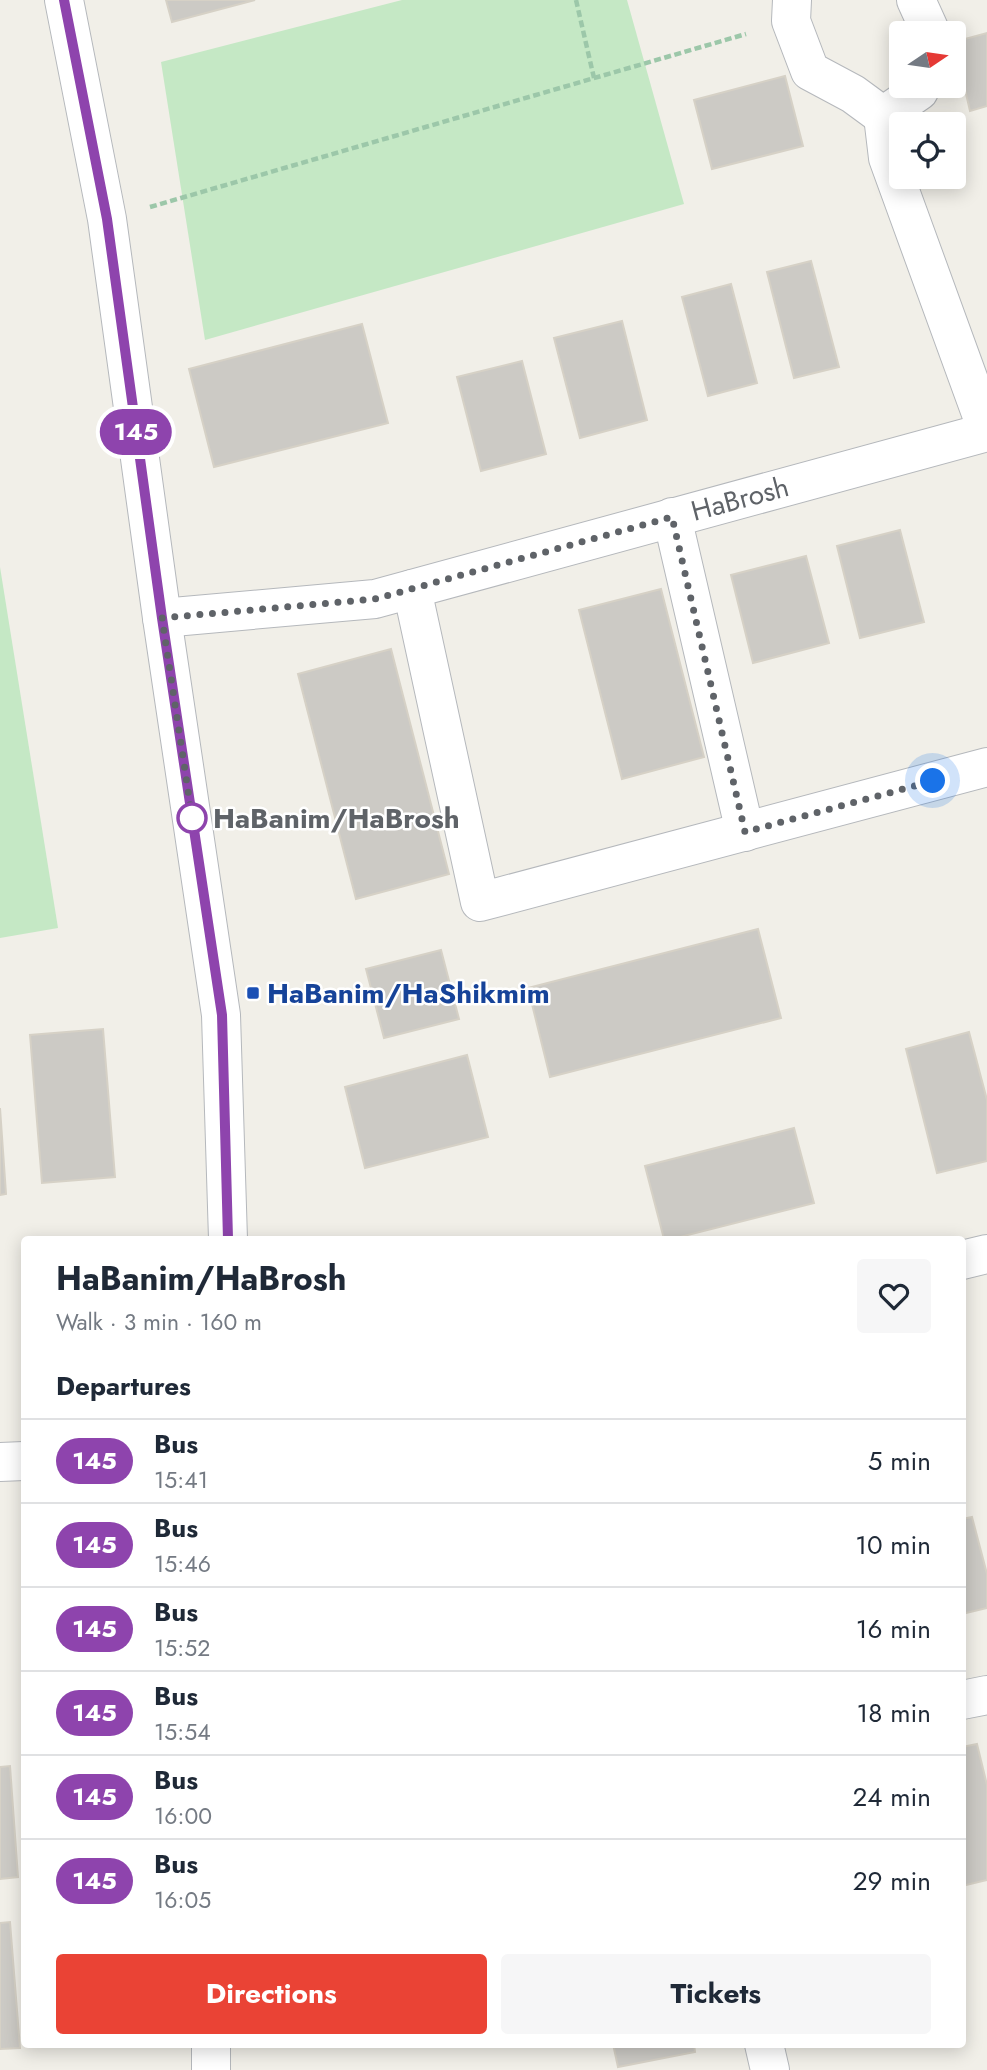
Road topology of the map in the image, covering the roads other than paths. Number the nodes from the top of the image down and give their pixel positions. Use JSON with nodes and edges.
{"nodes":[{"id":1,"x":64,"y":0,"type":"edge"},
{"id":2,"x":916,"y":0,"type":"edge"},
{"id":3,"x":792,"y":10,"type":"edge"},
{"id":4,"x":926,"y":21,"type":"edge"},
{"id":5,"x":909,"y":98,"type":"edge"},
{"id":6,"x":883,"y":116,"type":"junction"},
{"id":7,"x":987,"y":431,"type":"edge"},
{"id":8,"x":672,"y":517,"type":"junction"},
{"id":9,"x":412,"y":589,"type":"junction"},
{"id":10,"x":162,"y":618,"type":"junction"},
{"id":11,"x":987,"y":766,"type":"edge"},
{"id":12,"x":745,"y":832,"type":"junction"},
{"id":13,"x":228,"y":1236,"type":"edge"},
{"id":14,"x":987,"y":1254,"type":"edge"},
{"id":15,"x":966,"y":1259,"type":"edge"},
{"id":16,"x":21,"y":1461,"type":"edge"},
{"id":17,"x":0,"y":1462,"type":"edge"},
{"id":18,"x":987,"y":1695,"type":"edge"},
{"id":19,"x":966,"y":1699,"type":"edge"},
{"id":20,"x":211,"y":2048,"type":"edge"},
{"id":21,"x":765,"y":2048,"type":"edge"},
{"id":22,"x":211,"y":2070,"type":"edge"},
{"id":23,"x":769,"y":2070,"type":"edge"}],
"edges":[{"from":1,"to":10,"type":"street"},
{"from":2,"to":4,"type":"street"},
{"from":3,"to":6,"type":"street"},
{"from":5,"to":6,"type":"street"},
{"from":6,"to":7,"type":"street","name":"HaBrosh"},
{"from":7,"to":8,"type":"street","name":"HaBrosh"},
{"from":8,"to":9,"type":"street","name":"HaBrosh"},
{"from":8,"to":12,"type":"street"},
{"from":9,"to":10,"type":"street","name":"HaBrosh"},
{"from":9,"to":12,"type":"street"},
{"from":10,"to":13,"type":"street"},
{"from":11,"to":12,"type":"street"},
{"from":14,"to":15,"type":"street"},
{"from":16,"to":17,"type":"street"},
{"from":18,"to":19,"type":"street"},
{"from":20,"to":22,"type":"street"},
{"from":21,"to":23,"type":"street"}]}
